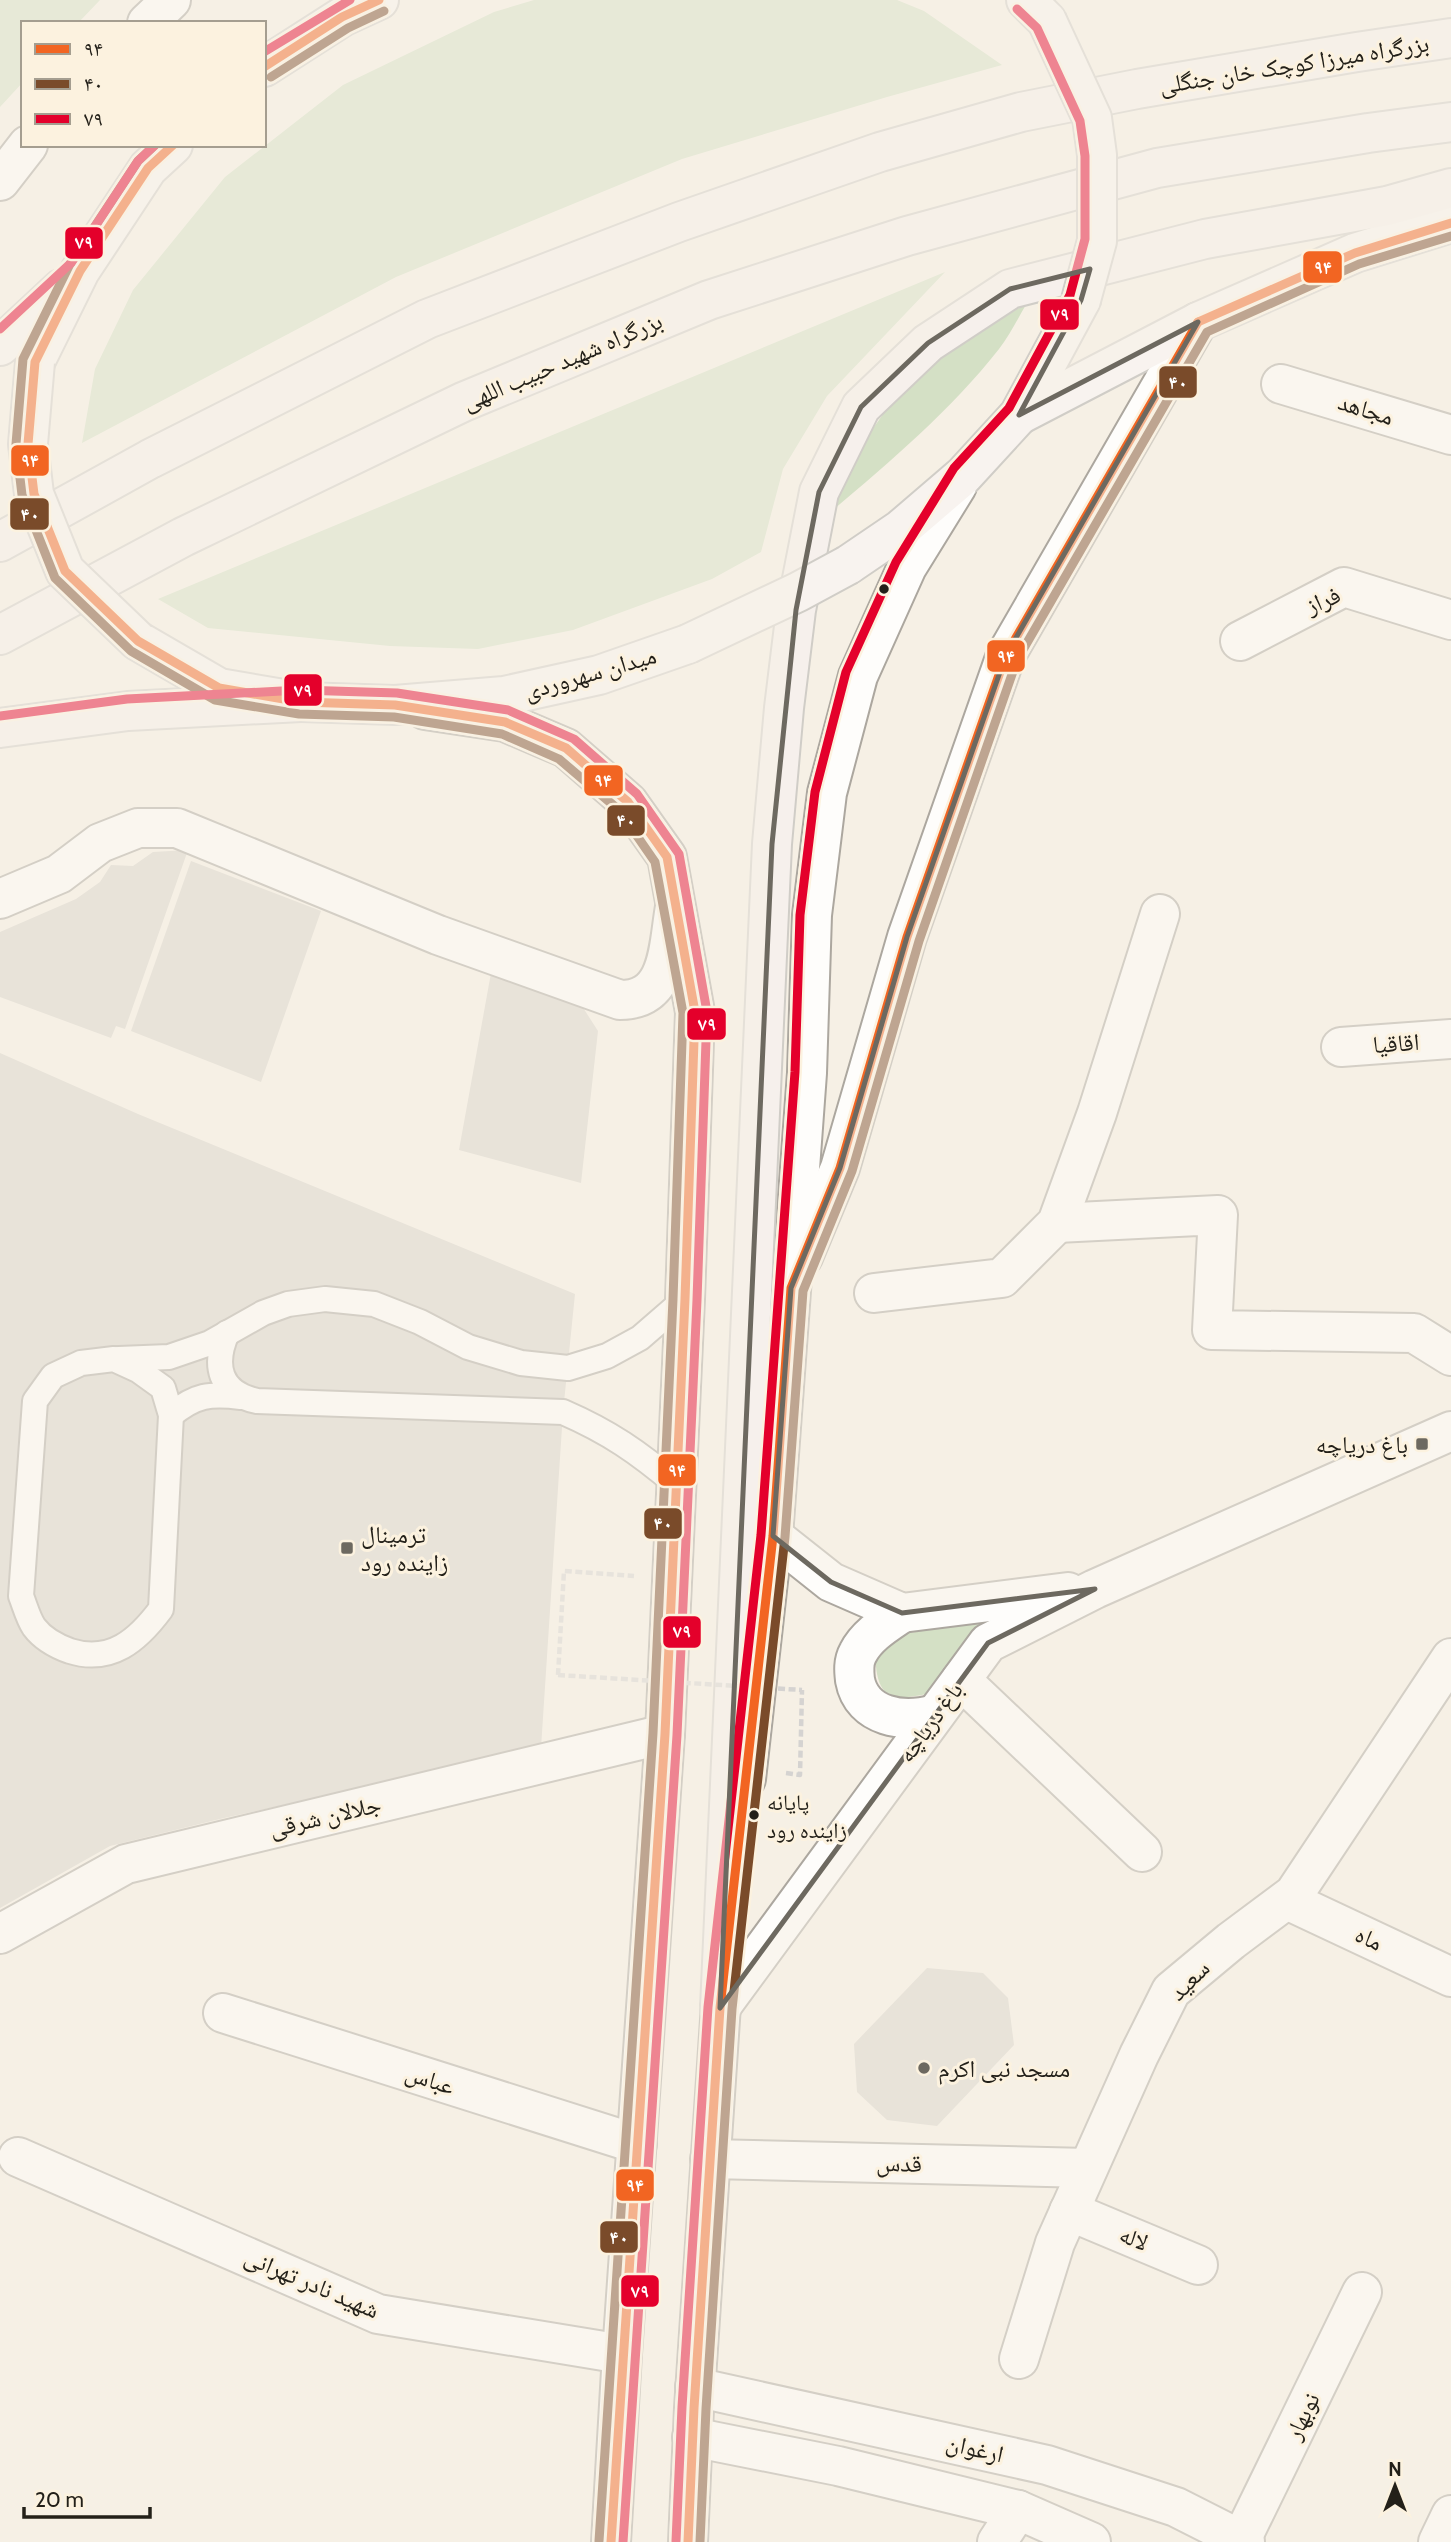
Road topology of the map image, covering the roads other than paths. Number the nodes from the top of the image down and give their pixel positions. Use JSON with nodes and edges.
{"nodes":[{"id":1,"x":171,"y":0,"type":"edge"},
{"id":2,"x":379,"y":0,"type":"edge"},
{"id":3,"x":352,"y":8,"type":"edge"},
{"id":4,"x":1036,"y":10,"type":"edge"},
{"id":5,"x":149,"y":21,"type":"edge"},
{"id":6,"x":1451,"y":38,"type":"edge"},
{"id":7,"x":266,"y":66,"type":"edge"},
{"id":8,"x":1451,"y":122,"type":"edge"},
{"id":9,"x":26,"y":147,"type":"edge"},
{"id":10,"x":171,"y":147,"type":"edge"},
{"id":11,"x":0,"y":181,"type":"edge"},
{"id":12,"x":1451,"y":187,"type":"edge"},
{"id":13,"x":1451,"y":223,"type":"edge"},
{"id":14,"x":80,"y":271,"type":"junction"},
{"id":15,"x":1198,"y":322,"type":"junction"},
{"id":16,"x":0,"y":346,"type":"edge"},
{"id":17,"x":1281,"y":384,"type":"dead end"},
{"id":18,"x":1019,"y":415,"type":"junction"},
{"id":19,"x":1451,"y":435,"type":"edge"},
{"id":20,"x":964,"y":475,"type":"junction"},
{"id":21,"x":0,"y":542,"type":"edge"},
{"id":22,"x":1451,"y":620,"type":"edge"},
{"id":23,"x":0,"y":635,"type":"edge"},
{"id":24,"x":1240,"y":641,"type":"dead end"},
{"id":25,"x":301,"y":702,"type":"junction"},
{"id":26,"x":396,"y":705,"type":"junction"},
{"id":27,"x":0,"y":728,"type":"edge"},
{"id":28,"x":0,"y":899,"type":"edge"},
{"id":29,"x":676,"y":904,"type":"junction"},
{"id":30,"x":1160,"y":914,"type":"dead end"},
{"id":31,"x":1451,"y":1039,"type":"edge"},
{"id":32,"x":1341,"y":1047,"type":"dead end"},
{"id":33,"x":1057,"y":1223,"type":"junction"},
{"id":34,"x":791,"y":1288,"type":"junction"},
{"id":35,"x":874,"y":1293,"type":"dead end"},
{"id":36,"x":685,"y":1299,"type":"junction"},
{"id":37,"x":227,"y":1333,"type":"junction"},
{"id":38,"x":1451,"y":1356,"type":"edge"},
{"id":39,"x":114,"y":1359,"type":"junction"},
{"id":40,"x":241,"y":1397,"type":"junction"},
{"id":41,"x":171,"y":1415,"type":"junction"},
{"id":42,"x":1451,"y":1432,"type":"edge"},
{"id":43,"x":677,"y":1485,"type":"junction"},
{"id":44,"x":773,"y":1536,"type":"junction"},
{"id":45,"x":1095,"y":1589,"type":"junction"},
{"id":46,"x":902,"y":1613,"type":"junction"},
{"id":47,"x":1451,"y":1658,"type":"edge"},
{"id":48,"x":961,"y":1679,"type":"junction"},
{"id":49,"x":935,"y":1714,"type":"junction"},
{"id":50,"x":665,"y":1734,"type":"junction"},
{"id":51,"x":1142,"y":1852,"type":"dead end"},
{"id":52,"x":1287,"y":1900,"type":"junction"},
{"id":53,"x":0,"y":1934,"type":"edge"},
{"id":54,"x":1451,"y":1977,"type":"edge"},
{"id":55,"x":720,"y":2008,"type":"junction"},
{"id":56,"x":223,"y":2013,"type":"dead end"},
{"id":57,"x":637,"y":2144,"type":"junction"},
{"id":58,"x":18,"y":2157,"type":"dead end"},
{"id":59,"x":710,"y":2159,"type":"junction"},
{"id":60,"x":1088,"y":2168,"type":"junction"},
{"id":61,"x":1069,"y":2211,"type":"junction"},
{"id":62,"x":1198,"y":2265,"type":"dead end"},
{"id":63,"x":1363,"y":2292,"type":"dead end"},
{"id":64,"x":622,"y":2354,"type":"junction"},
{"id":65,"x":1019,"y":2359,"type":"dead end"},
{"id":66,"x":695,"y":2387,"type":"junction"},
{"id":67,"x":692,"y":2437,"type":"junction"},
{"id":68,"x":1018,"y":2510,"type":"junction"},
{"id":69,"x":1451,"y":2515,"type":"edge"},
{"id":70,"x":1243,"y":2541,"type":"edge"},
{"id":71,"x":611,"y":2542,"type":"edge"},
{"id":72,"x":688,"y":2542,"type":"edge"},
{"id":73,"x":997,"y":2542,"type":"edge"},
{"id":74,"x":1091,"y":2542,"type":"edge"},
{"id":75,"x":1438,"y":2542,"type":"edge"}],
"edges":[{"from":1,"to":5,"type":"street"},
{"from":2,"to":3,"type":"main road"},
{"from":3,"to":7,"type":"main road"},
{"from":4,"to":18,"type":"main road","name":"میدان سهروردی","bridge":true},
{"from":6,"to":21,"type":"highway","name":"بزرگراه میرزا کوچک خان جنگلی"},
{"from":8,"to":23,"type":"highway","name":"بزرگراه شهید حبیب اللهی"},
{"from":9,"to":11,"type":"street"},
{"from":10,"to":14,"type":"main road","name":"میدان سهروردی"},
{"from":12,"to":55,"type":"highway"},
{"from":13,"to":15,"type":"main road"},
{"from":14,"to":16,"type":"main road"},
{"from":14,"to":25,"type":"main road","name":"میدان سهروردی","bridge":true},
{"from":15,"to":18,"type":"main road"},
{"from":15,"to":34,"type":"street"},
{"from":17,"to":19,"type":"street","name":"مجاهد"},
{"from":18,"to":20,"type":"main road","name":"میدان سهروردی"},
{"from":20,"to":26,"type":"main road","name":"میدان سهروردی","bridge":true},
{"from":20,"to":34,"type":"street"},
{"from":22,"to":24,"type":"street","name":"فراز"},
{"from":25,"to":26,"type":"main road","name":"میدان سهروردی"},
{"from":25,"to":27,"type":"highway"},
{"from":26,"to":29,"type":"street"},
{"from":28,"to":29,"type":"street"},
{"from":29,"to":36,"type":"street"},
{"from":30,"to":33,"type":"street"},
{"from":31,"to":32,"type":"street","name":"اقاقیا"},
{"from":33,"to":35,"type":"street"},
{"from":33,"to":38,"type":"street"},
{"from":34,"to":44,"type":"street"},
{"from":36,"to":37,"type":"lane"},
{"from":36,"to":43,"type":"street"},
{"from":37,"to":39,"type":"lane"},
{"from":37,"to":40,"type":"lane"},
{"from":39,"to":41,"type":"lane"},
{"from":39,"to":41,"type":"lane"},
{"from":40,"to":41,"type":"lane"},
{"from":40,"to":43,"type":"lane"},
{"from":42,"to":45,"type":"street","name":"باغ دریاچه"},
{"from":43,"to":50,"type":"street"},
{"from":44,"to":46,"type":"street"},
{"from":44,"to":55,"type":"street"},
{"from":45,"to":46,"type":"street"},
{"from":45,"to":48,"type":"street","name":"باغ دریاچه"},
{"from":46,"to":49,"type":"street"},
{"from":47,"to":52,"type":"street","name":"سعید"},
{"from":48,"to":49,"type":"street","name":"باغ دریاچه"},
{"from":48,"to":51,"type":"street"},
{"from":49,"to":55,"type":"street","name":"باغ دریاچه"},
{"from":50,"to":53,"type":"street","name":"جلالان شرقی"},
{"from":50,"to":57,"type":"street"},
{"from":52,"to":54,"type":"street","name":"ماه"},
{"from":52,"to":60,"type":"street","name":"سعید"},
{"from":55,"to":59,"type":"street"},
{"from":56,"to":57,"type":"street","name":"عباس"},
{"from":57,"to":64,"type":"street"},
{"from":58,"to":64,"type":"street","name":"شهید نادر تهرانی"},
{"from":59,"to":60,"type":"street","name":"قدس"},
{"from":59,"to":66,"type":"street"},
{"from":60,"to":61,"type":"street","name":"سعید"},
{"from":61,"to":62,"type":"street","name":"لاله"},
{"from":61,"to":65,"type":"street","name":"سعید"},
{"from":63,"to":70,"type":"street","name":"نوبهار"},
{"from":64,"to":71,"type":"street"},
{"from":66,"to":67,"type":"street"},
{"from":66,"to":70,"type":"street","name":"ارغوان"},
{"from":67,"to":68,"type":"street","name":"ارغوان"},
{"from":67,"to":72,"type":"street"},
{"from":68,"to":73,"type":"street"},
{"from":68,"to":74,"type":"street","name":"ارغوان"},
{"from":69,"to":75,"type":"street"}]}
